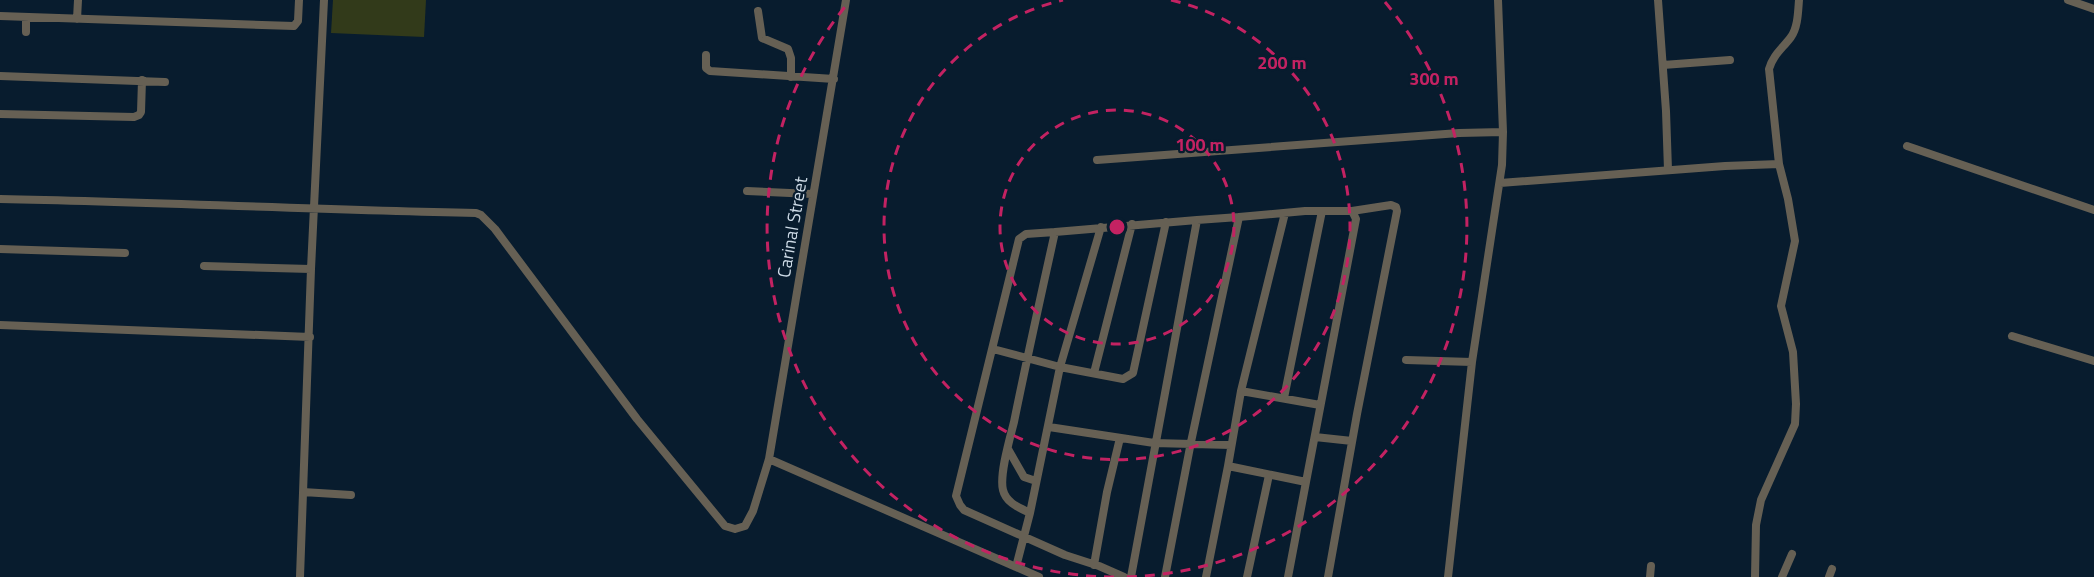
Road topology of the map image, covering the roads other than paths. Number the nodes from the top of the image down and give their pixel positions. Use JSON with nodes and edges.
{"nodes":[{"id":1,"x":78,"y":0,"type":"edge"},
{"id":2,"x":299,"y":0,"type":"edge"},
{"id":3,"x":324,"y":0,"type":"edge"},
{"id":4,"x":846,"y":0,"type":"edge"},
{"id":5,"x":1498,"y":0,"type":"edge"},
{"id":6,"x":1658,"y":0,"type":"edge"},
{"id":7,"x":1799,"y":0,"type":"edge"},
{"id":8,"x":2068,"y":0,"type":"edge"},
{"id":9,"x":2094,"y":9,"type":"edge"},
{"id":10,"x":758,"y":11,"type":"dead end"},
{"id":11,"x":0,"y":16,"type":"edge"},
{"id":12,"x":26,"y":17,"type":"junction"},
{"id":13,"x":77,"y":19,"type":"junction"},
{"id":14,"x":26,"y":32,"type":"dead end"},
{"id":15,"x":706,"y":55,"type":"dead end"},
{"id":16,"x":1730,"y":60,"type":"dead end"},
{"id":17,"x":1663,"y":65,"type":"junction"},
{"id":18,"x":0,"y":76,"type":"edge"},
{"id":19,"x":791,"y":77,"type":"junction"},
{"id":20,"x":834,"y":79,"type":"junction"},
{"id":21,"x":142,"y":80,"type":"junction"},
{"id":22,"x":165,"y":82,"type":"dead end"},
{"id":23,"x":0,"y":114,"type":"edge"},
{"id":24,"x":1503,"y":132,"type":"junction"},
{"id":25,"x":1907,"y":146,"type":"dead end"},
{"id":26,"x":1097,"y":160,"type":"dead end"},
{"id":27,"x":1779,"y":164,"type":"junction"},
{"id":28,"x":1668,"y":170,"type":"junction"},
{"id":29,"x":1500,"y":183,"type":"junction"},
{"id":30,"x":747,"y":190,"type":"dead end"},
{"id":31,"x":812,"y":194,"type":"junction"},
{"id":32,"x":0,"y":199,"type":"edge"},
{"id":33,"x":315,"y":210,"type":"junction"},
{"id":34,"x":2094,"y":210,"type":"edge"},
{"id":35,"x":1323,"y":211,"type":"junction"},
{"id":36,"x":1352,"y":211,"type":"junction"},
{"id":37,"x":1284,"y":213,"type":"junction"},
{"id":38,"x":1239,"y":217,"type":"junction"},
{"id":39,"x":1197,"y":220,"type":"junction"},
{"id":40,"x":1166,"y":222,"type":"junction"},
{"id":41,"x":1132,"y":224,"type":"junction"},
{"id":42,"x":1101,"y":227,"type":"junction"},
{"id":43,"x":1055,"y":232,"type":"junction"},
{"id":44,"x":0,"y":249,"type":"edge"},
{"id":45,"x":125,"y":253,"type":"dead end"},
{"id":46,"x":204,"y":266,"type":"dead end"},
{"id":47,"x":311,"y":269,"type":"junction"},
{"id":48,"x":0,"y":325,"type":"edge"},
{"id":49,"x":310,"y":336,"type":"junction"},
{"id":50,"x":2012,"y":336,"type":"dead end"},
{"id":51,"x":993,"y":348,"type":"junction"},
{"id":52,"x":1026,"y":357,"type":"junction"},
{"id":53,"x":1406,"y":360,"type":"dead end"},
{"id":54,"x":2094,"y":361,"type":"edge"},
{"id":55,"x":1472,"y":362,"type":"junction"},
{"id":56,"x":1060,"y":367,"type":"junction"},
{"id":57,"x":1094,"y":373,"type":"junction"},
{"id":58,"x":1241,"y":391,"type":"junction"},
{"id":59,"x":1284,"y":398,"type":"junction"},
{"id":60,"x":1320,"y":405,"type":"junction"},
{"id":61,"x":1049,"y":427,"type":"junction"},
{"id":62,"x":1315,"y":437,"type":"junction"},
{"id":63,"x":1120,"y":438,"type":"junction"},
{"id":64,"x":1352,"y":441,"type":"junction"},
{"id":65,"x":1191,"y":442,"type":"junction"},
{"id":66,"x":1154,"y":443,"type":"junction"},
{"id":67,"x":1231,"y":445,"type":"junction"},
{"id":68,"x":1008,"y":449,"type":"junction"},
{"id":69,"x":769,"y":459,"type":"junction"},
{"id":70,"x":1228,"y":466,"type":"junction"},
{"id":71,"x":1269,"y":475,"type":"junction"},
{"id":72,"x":1036,"y":481,"type":"junction"},
{"id":73,"x":1306,"y":482,"type":"junction"},
{"id":74,"x":303,"y":492,"type":"junction"},
{"id":75,"x":351,"y":495,"type":"dead end"},
{"id":76,"x":1030,"y":513,"type":"junction"},
{"id":77,"x":1024,"y":537,"type":"junction"},
{"id":78,"x":1792,"y":554,"type":"dead end"},
{"id":79,"x":1094,"y":565,"type":"junction"},
{"id":80,"x":1651,"y":566,"type":"dead end"},
{"id":81,"x":1016,"y":567,"type":"junction"},
{"id":82,"x":1832,"y":568,"type":"dead end"},
{"id":83,"x":300,"y":577,"type":"edge"},
{"id":84,"x":1039,"y":577,"type":"edge"},
{"id":85,"x":1124,"y":577,"type":"edge"},
{"id":86,"x":1131,"y":577,"type":"edge"},
{"id":87,"x":1165,"y":577,"type":"edge"},
{"id":88,"x":1206,"y":577,"type":"edge"},
{"id":89,"x":1247,"y":577,"type":"edge"},
{"id":90,"x":1288,"y":577,"type":"edge"},
{"id":91,"x":1328,"y":577,"type":"edge"},
{"id":92,"x":1448,"y":577,"type":"edge"},
{"id":93,"x":1650,"y":577,"type":"edge"},
{"id":94,"x":1755,"y":577,"type":"edge"},
{"id":95,"x":1782,"y":577,"type":"edge"},
{"id":96,"x":1829,"y":577,"type":"edge"}],
"edges":[{"from":1,"to":13,"type":"street"},
{"from":2,"to":13,"type":"street"},
{"from":3,"to":33,"type":"street"},
{"from":4,"to":20,"type":"street","name":"Carinal Street"},
{"from":5,"to":24,"type":"street"},
{"from":6,"to":17,"type":"street"},
{"from":7,"to":27,"type":"street"},
{"from":8,"to":9,"type":"street"},
{"from":10,"to":19,"type":"street"},
{"from":11,"to":12,"type":"street"},
{"from":12,"to":13,"type":"street"},
{"from":12,"to":14,"type":"street"},
{"from":15,"to":19,"type":"street"},
{"from":16,"to":17,"type":"street"},
{"from":17,"to":28,"type":"street"},
{"from":18,"to":21,"type":"street"},
{"from":19,"to":20,"type":"street"},
{"from":20,"to":31,"type":"street","name":"Carinal Street"},
{"from":21,"to":22,"type":"street"},
{"from":21,"to":23,"type":"street"},
{"from":24,"to":26,"type":"street"},
{"from":24,"to":29,"type":"street"},
{"from":25,"to":34,"type":"street"},
{"from":27,"to":28,"type":"street"},
{"from":27,"to":94,"type":"street"},
{"from":28,"to":29,"type":"street"},
{"from":29,"to":55,"type":"street"},
{"from":30,"to":31,"type":"street"},
{"from":31,"to":69,"type":"street","name":"Carinal Street"},
{"from":32,"to":33,"type":"street"},
{"from":33,"to":47,"type":"street"},
{"from":33,"to":69,"type":"street","name":"Carinal Street"},
{"from":35,"to":36,"type":"street"},
{"from":35,"to":37,"type":"street"},
{"from":35,"to":59,"type":"street"},
{"from":36,"to":60,"type":"street"},
{"from":36,"to":64,"type":"street"},
{"from":37,"to":38,"type":"street"},
{"from":37,"to":58,"type":"street"},
{"from":38,"to":39,"type":"street"},
{"from":38,"to":65,"type":"street"},
{"from":39,"to":40,"type":"street"},
{"from":39,"to":66,"type":"street"},
{"from":40,"to":41,"type":"street"},
{"from":40,"to":57,"type":"street"},
{"from":41,"to":42,"type":"street"},
{"from":41,"to":57,"type":"street"},
{"from":42,"to":43,"type":"street"},
{"from":42,"to":56,"type":"street"},
{"from":43,"to":51,"type":"street"},
{"from":43,"to":52,"type":"street"},
{"from":44,"to":45,"type":"street"},
{"from":46,"to":47,"type":"street"},
{"from":47,"to":49,"type":"street"},
{"from":48,"to":49,"type":"street"},
{"from":49,"to":74,"type":"street"},
{"from":50,"to":54,"type":"street"},
{"from":51,"to":52,"type":"street"},
{"from":51,"to":77,"type":"street"},
{"from":52,"to":56,"type":"street"},
{"from":52,"to":68,"type":"street"},
{"from":53,"to":55,"type":"street"},
{"from":55,"to":92,"type":"street"},
{"from":56,"to":57,"type":"street"},
{"from":56,"to":61,"type":"street"},
{"from":58,"to":59,"type":"street"},
{"from":58,"to":67,"type":"street"},
{"from":59,"to":60,"type":"street"},
{"from":60,"to":62,"type":"street"},
{"from":61,"to":63,"type":"street"},
{"from":61,"to":72,"type":"street"},
{"from":62,"to":64,"type":"street"},
{"from":62,"to":73,"type":"street"},
{"from":63,"to":66,"type":"street"},
{"from":63,"to":79,"type":"street"},
{"from":64,"to":91,"type":"street"},
{"from":65,"to":66,"type":"street"},
{"from":65,"to":67,"type":"street"},
{"from":65,"to":87,"type":"street"},
{"from":66,"to":86,"type":"street"},
{"from":67,"to":70,"type":"street"},
{"from":68,"to":72,"type":"street"},
{"from":68,"to":76,"type":"street"},
{"from":69,"to":81,"type":"street"},
{"from":70,"to":71,"type":"street"},
{"from":70,"to":88,"type":"street"},
{"from":71,"to":73,"type":"street"},
{"from":71,"to":89,"type":"street"},
{"from":72,"to":76,"type":"street"},
{"from":73,"to":90,"type":"street"},
{"from":74,"to":75,"type":"street"},
{"from":74,"to":83,"type":"street"},
{"from":76,"to":77,"type":"street"},
{"from":77,"to":79,"type":"street"},
{"from":77,"to":81,"type":"street"},
{"from":78,"to":95,"type":"street"},
{"from":79,"to":85,"type":"street"},
{"from":80,"to":93,"type":"street"},
{"from":81,"to":84,"type":"street"},
{"from":82,"to":96,"type":"street"}]}
